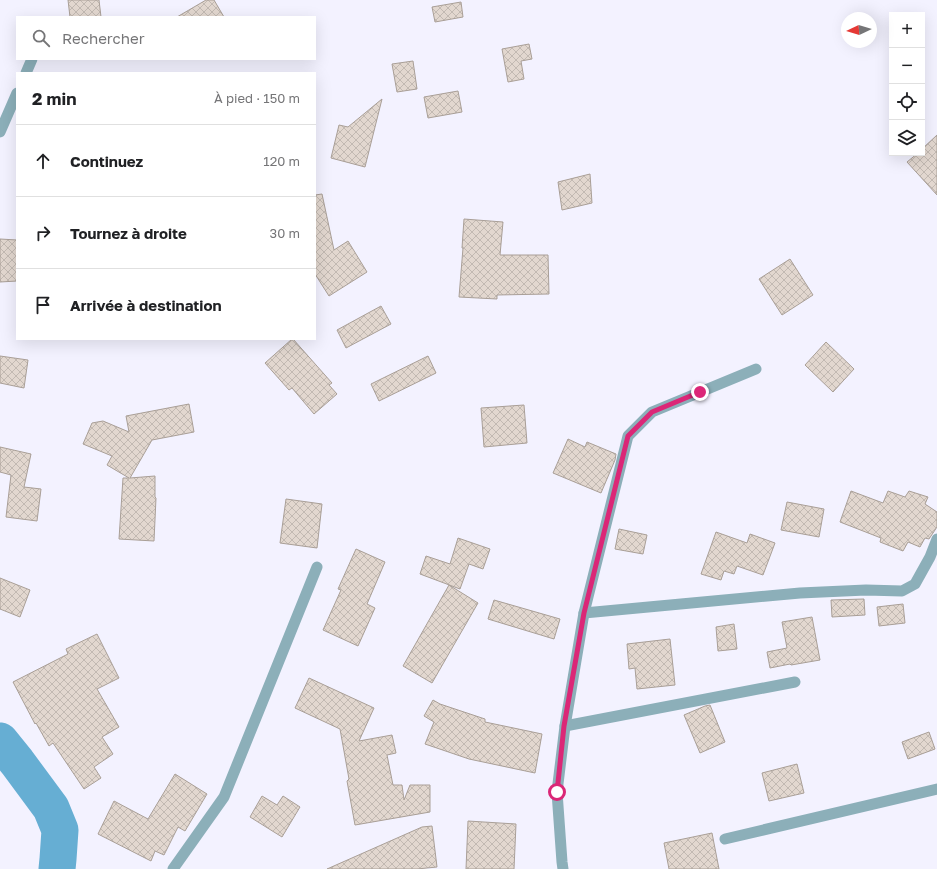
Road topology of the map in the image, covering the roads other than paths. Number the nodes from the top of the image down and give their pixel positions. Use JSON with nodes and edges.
{"nodes":[{"id":1,"x":32,"y":60,"type":"edge"},
{"id":2,"x":26,"y":72,"type":"edge"},
{"id":3,"x":16,"y":95,"type":"edge"},
{"id":4,"x":0,"y":132,"type":"edge"},
{"id":5,"x":756,"y":370,"type":"dead end"},
{"id":6,"x":937,"y":539,"type":"edge"},
{"id":7,"x":317,"y":567,"type":"dead end"},
{"id":8,"x":584,"y":613,"type":"junction"},
{"id":9,"x":795,"y":682,"type":"dead end"},
{"id":10,"x":564,"y":726,"type":"junction"},
{"id":11,"x":937,"y":789,"type":"edge"},
{"id":12,"x":725,"y":839,"type":"dead end"},
{"id":13,"x":173,"y":869,"type":"edge"},
{"id":14,"x":563,"y":869,"type":"edge"}],
"edges":[{"from":1,"to":2,"type":"street"},
{"from":3,"to":4,"type":"street"},
{"from":5,"to":8,"type":"street"},
{"from":6,"to":8,"type":"street"},
{"from":7,"to":13,"type":"street"},
{"from":8,"to":10,"type":"street"},
{"from":9,"to":10,"type":"street"},
{"from":10,"to":14,"type":"street"},
{"from":11,"to":12,"type":"street"}]}
